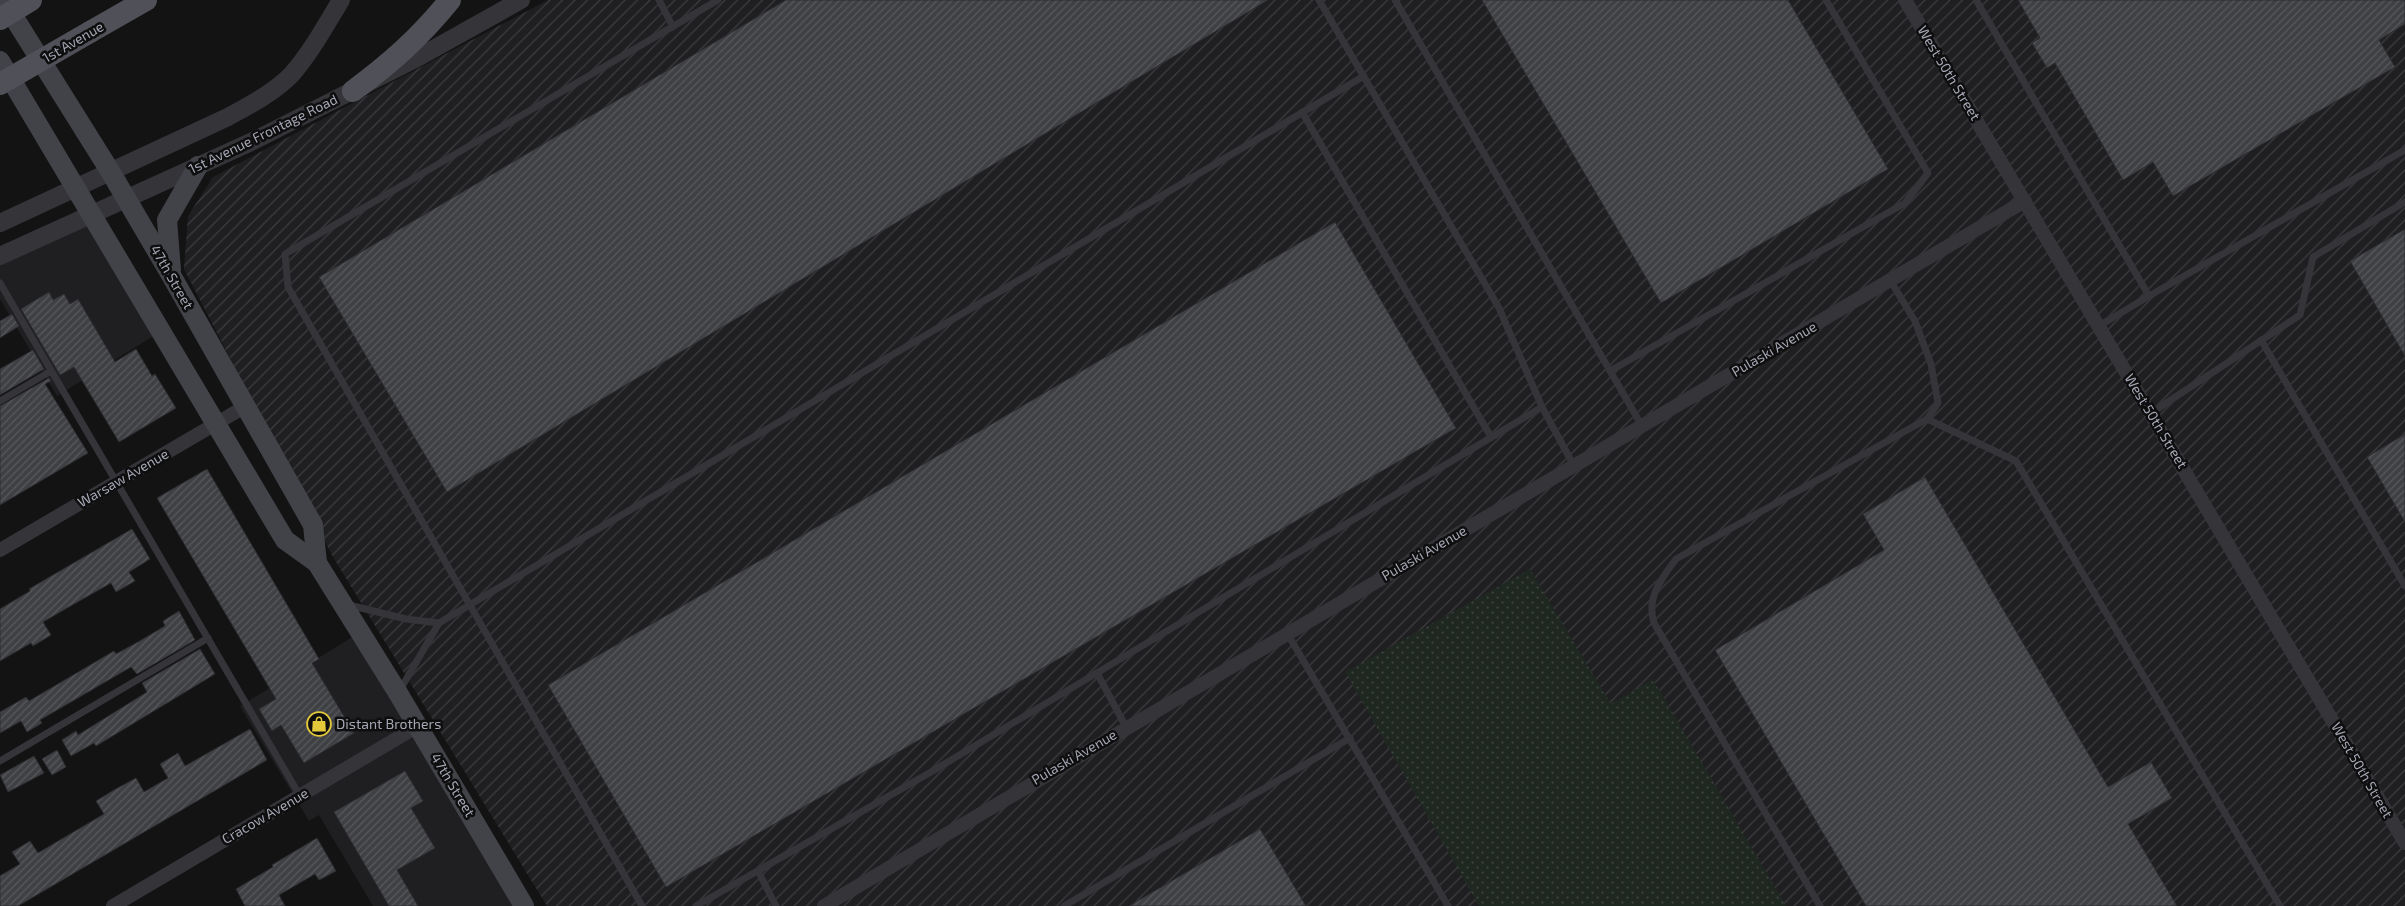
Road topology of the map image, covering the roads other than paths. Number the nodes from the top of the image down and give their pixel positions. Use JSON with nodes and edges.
{"nodes":[{"id":1,"x":3,"y":0,"type":"edge"},
{"id":2,"x":31,"y":0,"type":"edge"},
{"id":3,"x":146,"y":0,"type":"edge"},
{"id":4,"x":341,"y":0,"type":"edge"},
{"id":5,"x":450,"y":0,"type":"edge"},
{"id":6,"x":521,"y":0,"type":"edge"},
{"id":7,"x":659,"y":0,"type":"edge"},
{"id":8,"x":718,"y":0,"type":"edge"},
{"id":9,"x":1319,"y":0,"type":"edge"},
{"id":10,"x":1395,"y":0,"type":"edge"},
{"id":11,"x":1826,"y":0,"type":"edge"},
{"id":12,"x":1905,"y":0,"type":"edge"},
{"id":13,"x":1976,"y":0,"type":"edge"},
{"id":14,"x":0,"y":19,"type":"edge"},
{"id":15,"x":673,"y":27,"type":"junction"},
{"id":16,"x":0,"y":61,"type":"edge"},
{"id":17,"x":1364,"y":76,"type":"junction"},
{"id":18,"x":0,"y":84,"type":"edge"},
{"id":19,"x":353,"y":91,"type":"junction"},
{"id":20,"x":1302,"y":112,"type":"junction"},
{"id":21,"x":2405,"y":150,"type":"edge"},
{"id":22,"x":198,"y":166,"type":"junction"},
{"id":23,"x":110,"y":171,"type":"junction"},
{"id":24,"x":76,"y":186,"type":"junction"},
{"id":25,"x":126,"y":199,"type":"junction"},
{"id":26,"x":2025,"y":202,"type":"junction"},
{"id":27,"x":2405,"y":202,"type":"edge"},
{"id":28,"x":92,"y":216,"type":"junction"},
{"id":29,"x":0,"y":223,"type":"edge"},
{"id":30,"x":0,"y":256,"type":"edge"},
{"id":31,"x":172,"y":274,"type":"junction"},
{"id":32,"x":1890,"y":280,"type":"junction"},
{"id":33,"x":0,"y":284,"type":"edge"},
{"id":34,"x":2149,"y":296,"type":"junction"},
{"id":35,"x":2100,"y":326,"type":"junction"},
{"id":36,"x":2261,"y":340,"type":"junction"},
{"id":37,"x":51,"y":371,"type":"junction"},
{"id":38,"x":1610,"y":371,"type":"junction"},
{"id":39,"x":0,"y":401,"type":"edge"},
{"id":40,"x":246,"y":406,"type":"junction"},
{"id":41,"x":1542,"y":407,"type":"junction"},
{"id":42,"x":2151,"y":413,"type":"junction"},
{"id":43,"x":1927,"y":419,"type":"junction"},
{"id":44,"x":215,"y":424,"type":"junction"},
{"id":45,"x":1642,"y":426,"type":"junction"},
{"id":46,"x":1491,"y":437,"type":"junction"},
{"id":47,"x":1574,"y":466,"type":"junction"},
{"id":48,"x":116,"y":481,"type":"junction"},
{"id":49,"x":0,"y":550,"type":"edge"},
{"id":50,"x":317,"y":563,"type":"junction"},
{"id":51,"x":2405,"y":586,"type":"edge"},
{"id":52,"x":343,"y":604,"type":"junction"},
{"id":53,"x":471,"y":606,"type":"junction"},
{"id":54,"x":439,"y":622,"type":"junction"},
{"id":55,"x":1287,"y":633,"type":"junction"},
{"id":56,"x":208,"y":638,"type":"junction"},
{"id":57,"x":1097,"y":673,"type":"junction"},
{"id":58,"x":398,"y":693,"type":"junction"},
{"id":59,"x":418,"y":726,"type":"junction"},
{"id":60,"x":1126,"y":727,"type":"junction"},
{"id":61,"x":1350,"y":738,"type":"junction"},
{"id":62,"x":0,"y":760,"type":"edge"},
{"id":63,"x":300,"y":796,"type":"junction"},
{"id":64,"x":2403,"y":836,"type":"edge"},
{"id":65,"x":758,"y":871,"type":"junction"},
{"id":66,"x":112,"y":906,"type":"edge"},
{"id":67,"x":524,"y":906,"type":"edge"},
{"id":68,"x":642,"y":906,"type":"edge"},
{"id":69,"x":696,"y":906,"type":"edge"},
{"id":70,"x":776,"y":906,"type":"edge"},
{"id":71,"x":824,"y":906,"type":"edge"},
{"id":72,"x":1064,"y":906,"type":"edge"},
{"id":73,"x":1448,"y":906,"type":"edge"},
{"id":74,"x":1820,"y":906,"type":"edge"},
{"id":75,"x":2280,"y":906,"type":"edge"}],
"edges":[{"from":1,"to":23,"type":"main road","name":"47th Street"},
{"from":2,"to":14,"type":"main road","bridge":true},
{"from":3,"to":18,"type":"main road","name":"1st Avenue","bridge":true},
{"from":4,"to":23,"type":"street"},
{"from":5,"to":19,"type":"main road"},
{"from":6,"to":19,"type":"street","name":"1st Avenue Frontage Road"},
{"from":7,"to":15,"type":"lane"},
{"from":8,"to":15,"type":"lane"},
{"from":9,"to":17,"type":"lane"},
{"from":10,"to":38,"type":"lane"},
{"from":11,"to":38,"type":"lane"},
{"from":12,"to":26,"type":"street","name":"West 50th Street"},
{"from":13,"to":34,"type":"lane"},
{"from":15,"to":53,"type":"lane"},
{"from":16,"to":24,"type":"main road","name":"47th Street"},
{"from":17,"to":20,"type":"lane"},
{"from":17,"to":41,"type":"lane"},
{"from":19,"to":22,"type":"street","name":"1st Avenue Frontage Road"},
{"from":20,"to":46,"type":"lane"},
{"from":20,"to":53,"type":"lane"},
{"from":21,"to":34,"type":"lane"},
{"from":22,"to":25,"type":"street","name":"1st Avenue Frontage Road"},
{"from":22,"to":31,"type":"main road"},
{"from":23,"to":24,"type":"street"},
{"from":23,"to":25,"type":"main road","name":"47th Street"},
{"from":24,"to":28,"type":"main road","name":"47th Street"},
{"from":24,"to":29,"type":"street"},
{"from":25,"to":28,"type":"street","name":"1st Avenue Frontage Road"},
{"from":25,"to":31,"type":"main road","name":"47th Street"},
{"from":26,"to":32,"type":"street","name":"Pulaski Avenue"},
{"from":26,"to":35,"type":"street","name":"West 50th Street"},
{"from":27,"to":36,"type":"lane"},
{"from":28,"to":30,"type":"street","name":"1st Avenue Frontage Road"},
{"from":28,"to":44,"type":"main road","name":"47th Street"},
{"from":31,"to":40,"type":"main road","name":"47th Street"},
{"from":32,"to":43,"type":"lane"},
{"from":32,"to":45,"type":"street","name":"Pulaski Avenue"},
{"from":33,"to":37,"type":"lane"},
{"from":34,"to":35,"type":"lane"},
{"from":35,"to":42,"type":"street","name":"West 50th Street"},
{"from":36,"to":42,"type":"lane"},
{"from":36,"to":51,"type":"lane"},
{"from":37,"to":39,"type":"lane"},
{"from":37,"to":48,"type":"lane"},
{"from":38,"to":45,"type":"lane"},
{"from":40,"to":44,"type":"street","name":"Warsaw Avenue"},
{"from":40,"to":50,"type":"main road","name":"47th Street"},
{"from":41,"to":46,"type":"lane"},
{"from":41,"to":47,"type":"lane"},
{"from":42,"to":64,"type":"street","name":"West 50th Street"},
{"from":43,"to":74,"type":"lane"},
{"from":43,"to":75,"type":"lane"},
{"from":44,"to":48,"type":"street","name":"Warsaw Avenue"},
{"from":44,"to":50,"type":"main road","name":"47th Street"},
{"from":45,"to":47,"type":"street","name":"Pulaski Avenue"},
{"from":46,"to":57,"type":"lane"},
{"from":47,"to":55,"type":"street","name":"Pulaski Avenue"},
{"from":48,"to":49,"type":"street","name":"Warsaw Avenue"},
{"from":48,"to":56,"type":"lane"},
{"from":50,"to":52,"type":"main road","name":"47th Street"},
{"from":52,"to":54,"type":"lane"},
{"from":52,"to":58,"type":"main road","name":"47th Street"},
{"from":53,"to":54,"type":"lane"},
{"from":53,"to":68,"type":"lane"},
{"from":54,"to":58,"type":"lane"},
{"from":55,"to":60,"type":"street","name":"Pulaski Avenue"},
{"from":55,"to":61,"type":"lane"},
{"from":56,"to":62,"type":"lane"},
{"from":56,"to":63,"type":"lane"},
{"from":57,"to":60,"type":"lane"},
{"from":57,"to":65,"type":"lane"},
{"from":58,"to":59,"type":"main road","name":"47th Street"},
{"from":59,"to":63,"type":"street","name":"Cracow Avenue"},
{"from":59,"to":67,"type":"main road","name":"47th Street"},
{"from":60,"to":71,"type":"street","name":"Pulaski Avenue"},
{"from":61,"to":72,"type":"lane"},
{"from":61,"to":73,"type":"lane"},
{"from":63,"to":66,"type":"street","name":"Cracow Avenue"},
{"from":65,"to":69,"type":"lane"},
{"from":65,"to":70,"type":"lane"}]}
